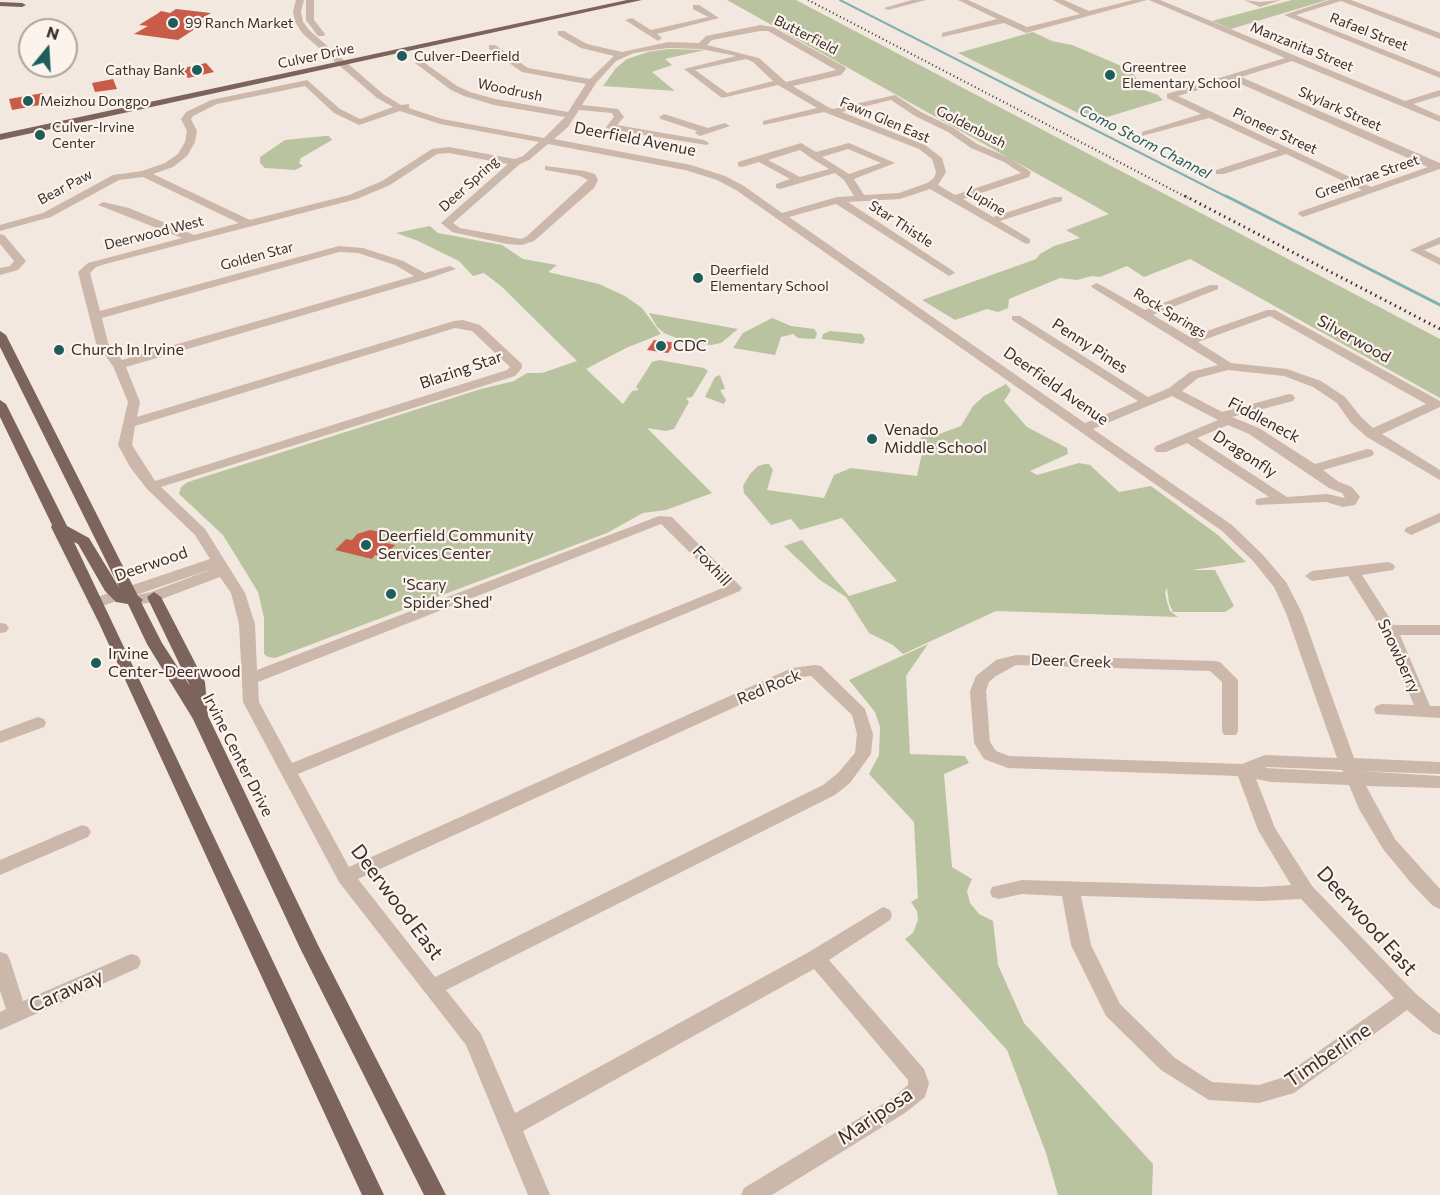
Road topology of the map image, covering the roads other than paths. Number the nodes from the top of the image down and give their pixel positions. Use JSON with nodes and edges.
{"nodes":[{"id":1,"x":300,"y":0,"type":"edge"},
{"id":2,"x":310,"y":0,"type":"edge"},
{"id":3,"x":608,"y":0,"type":"edge"},
{"id":4,"x":638,"y":0,"type":"edge"},
{"id":5,"x":922,"y":0,"type":"edge"},
{"id":6,"x":962,"y":0,"type":"edge"},
{"id":7,"x":1057,"y":0,"type":"edge"},
{"id":8,"x":1143,"y":0,"type":"edge"},
{"id":9,"x":1153,"y":0,"type":"edge"},
{"id":10,"x":1248,"y":0,"type":"edge"},
{"id":11,"x":1277,"y":0,"type":"edge"},
{"id":12,"x":1338,"y":0,"type":"edge"},
{"id":13,"x":1344,"y":0,"type":"edge"},
{"id":14,"x":0,"y":4,"type":"edge"},
{"id":15,"x":22,"y":5,"type":"dead end"},
{"id":16,"x":696,"y":8,"type":"dead end"},
{"id":17,"x":888,"y":8,"type":"dead end"},
{"id":18,"x":1088,"y":14,"type":"junction"},
{"id":19,"x":629,"y":20,"type":"dead end"},
{"id":20,"x":1004,"y":20,"type":"junction"},
{"id":21,"x":561,"y":33,"type":"dead end"},
{"id":22,"x":649,"y":33,"type":"junction"},
{"id":23,"x":945,"y":35,"type":"dead end"},
{"id":24,"x":1440,"y":36,"type":"edge"},
{"id":25,"x":668,"y":45,"type":"junction"},
{"id":26,"x":701,"y":46,"type":"junction"},
{"id":27,"x":492,"y":47,"type":"dead end"},
{"id":28,"x":622,"y":55,"type":"junction"},
{"id":29,"x":747,"y":56,"type":"junction"},
{"id":30,"x":1293,"y":58,"type":"junction"},
{"id":31,"x":341,"y":59,"type":"junction"},
{"id":32,"x":353,"y":62,"type":"junction"},
{"id":33,"x":419,"y":63,"type":"dead end"},
{"id":34,"x":1440,"y":75,"type":"edge"},
{"id":35,"x":1231,"y":76,"type":"junction"},
{"id":36,"x":592,"y":82,"type":"junction"},
{"id":37,"x":783,"y":83,"type":"junction"},
{"id":38,"x":179,"y":91,"type":"junction"},
{"id":39,"x":1440,"y":93,"type":"edge"},
{"id":40,"x":160,"y":103,"type":"junction"},
{"id":41,"x":1405,"y":104,"type":"junction"},
{"id":42,"x":404,"y":107,"type":"junction"},
{"id":43,"x":828,"y":110,"type":"junction"},
{"id":44,"x":572,"y":111,"type":"junction"},
{"id":45,"x":1208,"y":115,"type":"junction"},
{"id":46,"x":664,"y":117,"type":"dead end"},
{"id":47,"x":1440,"y":118,"type":"edge"},
{"id":48,"x":675,"y":121,"type":"junction"},
{"id":49,"x":766,"y":123,"type":"dead end"},
{"id":50,"x":725,"y":126,"type":"dead end"},
{"id":51,"x":0,"y":128,"type":"edge"},
{"id":52,"x":708,"y":131,"type":"junction"},
{"id":53,"x":652,"y":133,"type":"junction"},
{"id":54,"x":1145,"y":134,"type":"dead end"},
{"id":55,"x":683,"y":138,"type":"junction"},
{"id":56,"x":0,"y":139,"type":"edge"},
{"id":57,"x":543,"y":139,"type":"junction"},
{"id":58,"x":704,"y":143,"type":"dead end"},
{"id":59,"x":1285,"y":151,"type":"junction"},
{"id":60,"x":814,"y":156,"type":"junction"},
{"id":61,"x":760,"y":159,"type":"junction"},
{"id":62,"x":516,"y":162,"type":"junction"},
{"id":63,"x":742,"y":164,"type":"dead end"},
{"id":64,"x":1439,"y":167,"type":"edge"},
{"id":65,"x":549,"y":168,"type":"dead end"},
{"id":66,"x":837,"y":170,"type":"junction"},
{"id":67,"x":1220,"y":172,"type":"dead end"},
{"id":68,"x":144,"y":174,"type":"junction"},
{"id":69,"x":849,"y":178,"type":"junction"},
{"id":70,"x":799,"y":180,"type":"junction"},
{"id":71,"x":780,"y":186,"type":"dead end"},
{"id":72,"x":931,"y":186,"type":"junction"},
{"id":73,"x":1370,"y":190,"type":"junction"},
{"id":74,"x":860,"y":197,"type":"junction"},
{"id":75,"x":953,"y":199,"type":"junction"},
{"id":76,"x":1058,"y":199,"type":"dead end"},
{"id":77,"x":837,"y":200,"type":"junction"},
{"id":78,"x":103,"y":205,"type":"dead end"},
{"id":79,"x":1303,"y":214,"type":"dead end"},
{"id":80,"x":782,"y":216,"type":"junction"},
{"id":81,"x":991,"y":221,"type":"junction"},
{"id":82,"x":249,"y":225,"type":"junction"},
{"id":83,"x":0,"y":228,"type":"edge"},
{"id":84,"x":0,"y":237,"type":"edge"},
{"id":85,"x":192,"y":238,"type":"junction"},
{"id":86,"x":1440,"y":240,"type":"edge"},
{"id":87,"x":1026,"y":241,"type":"dead end"},
{"id":88,"x":1440,"y":262,"type":"edge"},
{"id":89,"x":450,"y":269,"type":"dead end"},
{"id":90,"x":0,"y":272,"type":"edge"},
{"id":91,"x":949,"y":273,"type":"dead end"},
{"id":92,"x":423,"y":277,"type":"junction"},
{"id":93,"x":1096,"y":286,"type":"dead end"},
{"id":94,"x":1214,"y":287,"type":"dead end"},
{"id":95,"x":1144,"y":315,"type":"junction"},
{"id":96,"x":96,"y":316,"type":"junction"},
{"id":97,"x":1016,"y":318,"type":"dead end"},
{"id":98,"x":0,"y":335,"type":"edge"},
{"id":99,"x":1188,"y":342,"type":"junction"},
{"id":100,"x":119,"y":365,"type":"junction"},
{"id":101,"x":1228,"y":366,"type":"junction"},
{"id":102,"x":1173,"y":391,"type":"junction"},
{"id":103,"x":1289,"y":398,"type":"dead end"},
{"id":104,"x":1146,"y":401,"type":"junction"},
{"id":105,"x":0,"y":404,"type":"edge"},
{"id":106,"x":1224,"y":418,"type":"junction"},
{"id":107,"x":129,"y":424,"type":"junction"},
{"id":108,"x":1084,"y":428,"type":"junction"},
{"id":109,"x":1372,"y":434,"type":"junction"},
{"id":110,"x":1187,"y":437,"type":"junction"},
{"id":111,"x":1161,"y":449,"type":"dead end"},
{"id":112,"x":1367,"y":453,"type":"dead end"},
{"id":113,"x":1313,"y":469,"type":"junction"},
{"id":114,"x":1440,"y":476,"type":"edge"},
{"id":115,"x":152,"y":486,"type":"junction"},
{"id":116,"x":1331,"y":492,"type":"joint"},
{"id":117,"x":1284,"y":501,"type":"junction"},
{"id":118,"x":1262,"y":502,"type":"dead end"},
{"id":119,"x":1438,"y":521,"type":"edge"},
{"id":120,"x":58,"y":527,"type":"junction"},
{"id":121,"x":1411,"y":531,"type":"dead end"},
{"id":122,"x":221,"y":565,"type":"junction"},
{"id":123,"x":1388,"y":567,"type":"dead end"},
{"id":124,"x":1353,"y":572,"type":"junction"},
{"id":125,"x":1312,"y":576,"type":"dead end"},
{"id":126,"x":127,"y":596,"type":"junction"},
{"id":127,"x":154,"y":597,"type":"junction"},
{"id":128,"x":96,"y":603,"type":"junction"},
{"id":129,"x":1390,"y":630,"type":"junction"},
{"id":130,"x":1440,"y":630,"type":"edge"},
{"id":131,"x":249,"y":679,"type":"junction"},
{"id":132,"x":1382,"y":710,"type":"dead end"},
{"id":133,"x":1432,"y":711,"type":"edge"},
{"id":134,"x":201,"y":718,"type":"junction"},
{"id":135,"x":38,"y":723,"type":"dead end"},
{"id":136,"x":1230,"y":731,"type":"dead end"},
{"id":137,"x":0,"y":737,"type":"edge"},
{"id":138,"x":1440,"y":768,"type":"edge"},
{"id":139,"x":1244,"y":770,"type":"junction"},
{"id":140,"x":287,"y":772,"type":"junction"},
{"id":141,"x":1351,"y":772,"type":"junction"},
{"id":142,"x":1440,"y":782,"type":"edge"},
{"id":143,"x":82,"y":832,"type":"dead end"},
{"id":144,"x":0,"y":868,"type":"edge"},
{"id":145,"x":345,"y":877,"type":"junction"},
{"id":146,"x":1070,"y":889,"type":"junction"},
{"id":147,"x":1305,"y":891,"type":"junction"},
{"id":148,"x":999,"y":892,"type":"dead end"},
{"id":149,"x":1440,"y":901,"type":"edge"},
{"id":150,"x":883,"y":915,"type":"dead end"},
{"id":151,"x":816,"y":958,"type":"junction"},
{"id":152,"x":0,"y":960,"type":"edge"},
{"id":153,"x":131,"y":962,"type":"dead end"},
{"id":154,"x":433,"y":987,"type":"junction"},
{"id":155,"x":1408,"y":999,"type":"junction"},
{"id":156,"x":8,"y":1017,"type":"edge"},
{"id":157,"x":1440,"y":1026,"type":"edge"},
{"id":158,"x":511,"y":1126,"type":"junction"},
{"id":159,"x":373,"y":1195,"type":"edge"},
{"id":160,"x":435,"y":1195,"type":"edge"},
{"id":161,"x":539,"y":1195,"type":"edge"},
{"id":162,"x":752,"y":1195,"type":"edge"}],
"edges":[{"from":1,"to":31,"type":"street","name":"Deerfield Avenue"},
{"from":2,"to":31,"type":"street","name":"Deerfield Avenue"},
{"from":3,"to":31,"type":"main road","name":"Culver Drive"},
{"from":4,"to":32,"type":"main road","name":"Culver Drive"},
{"from":5,"to":17,"type":"street"},
{"from":6,"to":20,"type":"street"},
{"from":7,"to":18,"type":"street"},
{"from":8,"to":18,"type":"street"},
{"from":9,"to":30,"type":"street","name":"Manzanita Street"},
{"from":10,"to":11,"type":"street"},
{"from":12,"to":34,"type":"street","name":"Rafael Street"},
{"from":13,"to":24,"type":"street"},
{"from":14,"to":15,"type":"main road"},
{"from":16,"to":22,"type":"street"},
{"from":18,"to":20,"type":"street"},
{"from":19,"to":22,"type":"street"},
{"from":20,"to":23,"type":"street"},
{"from":21,"to":28,"type":"street"},
{"from":22,"to":25,"type":"street"},
{"from":25,"to":26,"type":"street"},
{"from":25,"to":28,"type":"street"},
{"from":26,"to":29,"type":"street"},
{"from":26,"to":37,"type":"street","name":"Butterfield"},
{"from":27,"to":36,"type":"street"},
{"from":28,"to":36,"type":"street","name":"Deer Spring"},
{"from":29,"to":37,"type":"street","name":"Fawn Glen East"},
{"from":29,"to":37,"type":"street"},
{"from":30,"to":35,"type":"street"},
{"from":30,"to":41,"type":"street","name":"Manzanita Street"},
{"from":31,"to":32,"type":"street","name":"Deerfield Avenue"},
{"from":31,"to":38,"type":"main road","name":"Culver Drive"},
{"from":31,"to":40,"type":"main road","name":"Culver Drive"},
{"from":31,"to":42,"type":"street","name":"Deerfield Avenue"},
{"from":32,"to":42,"type":"street","name":"Deerfield Avenue"},
{"from":33,"to":44,"type":"street","name":"Woodrush"},
{"from":35,"to":45,"type":"street","name":"Pioneer Street"},
{"from":35,"to":64,"type":"street","name":"Skylark Street"},
{"from":36,"to":44,"type":"street","name":"Deer Spring"},
{"from":37,"to":43,"type":"street","name":"Fawn Glen East"},
{"from":38,"to":40,"type":"main road"},
{"from":38,"to":51,"type":"main road","name":"Culver Drive"},
{"from":39,"to":41,"type":"street"},
{"from":40,"to":56,"type":"main road","name":"Culver Drive"},
{"from":41,"to":47,"type":"street","name":"Manzanita Street"},
{"from":42,"to":57,"type":"street","name":"Deerfield Avenue"},
{"from":42,"to":68,"type":"street","name":"Bear Paw"},
{"from":43,"to":49,"type":"street"},
{"from":43,"to":72,"type":"street","name":"Fawn Glen East"},
{"from":43,"to":75,"type":"street","name":"Goldenbush"},
{"from":44,"to":53,"type":"street","name":"Woodrush"},
{"from":44,"to":57,"type":"street","name":"Deer Spring"},
{"from":45,"to":54,"type":"street"},
{"from":45,"to":59,"type":"street","name":"Pioneer Street"},
{"from":46,"to":48,"type":"street"},
{"from":48,"to":52,"type":"street"},
{"from":48,"to":53,"type":"street"},
{"from":50,"to":52,"type":"street"},
{"from":52,"to":55,"type":"street"},
{"from":53,"to":55,"type":"street"},
{"from":55,"to":58,"type":"street"},
{"from":57,"to":62,"type":"street","name":"Deer Spring"},
{"from":57,"to":80,"type":"street","name":"Deerfield Avenue"},
{"from":59,"to":67,"type":"street"},
{"from":59,"to":73,"type":"street","name":"Pioneer Street"},
{"from":60,"to":61,"type":"street"},
{"from":60,"to":66,"type":"street"},
{"from":60,"to":69,"type":"street"},
{"from":61,"to":63,"type":"street"},
{"from":61,"to":70,"type":"street"},
{"from":62,"to":65,"type":"street","name":"Deer Spring"},
{"from":62,"to":82,"type":"street","name":"Deerwood West"},
{"from":64,"to":73,"type":"street","name":"Greenbrae Street"},
{"from":66,"to":69,"type":"street"},
{"from":66,"to":70,"type":"street"},
{"from":68,"to":82,"type":"street"},
{"from":68,"to":83,"type":"street","name":"Bear Paw"},
{"from":69,"to":74,"type":"street"},
{"from":70,"to":71,"type":"street"},
{"from":72,"to":74,"type":"street"},
{"from":72,"to":75,"type":"street","name":"Lupine"},
{"from":73,"to":79,"type":"street","name":"Greenbrae Street"},
{"from":74,"to":77,"type":"street"},
{"from":75,"to":81,"type":"street","name":"Lupine"},
{"from":76,"to":81,"type":"street"},
{"from":77,"to":80,"type":"street"},
{"from":77,"to":91,"type":"street","name":"Star Thistle"},
{"from":78,"to":85,"type":"street"},
{"from":80,"to":108,"type":"street","name":"Deerfield Avenue"},
{"from":81,"to":87,"type":"street","name":"Lupine"},
{"from":82,"to":85,"type":"street","name":"Deerwood West"},
{"from":84,"to":90,"type":"street"},
{"from":85,"to":96,"type":"street","name":"Deerwood West"},
{"from":86,"to":88,"type":"street"},
{"from":89,"to":92,"type":"street"},
{"from":92,"to":96,"type":"street","name":"Golden Star"},
{"from":92,"to":100,"type":"street"},
{"from":93,"to":95,"type":"street","name":"Rock Springs"},
{"from":94,"to":95,"type":"street"},
{"from":95,"to":99,"type":"street","name":"Rock Springs"},
{"from":96,"to":100,"type":"street","name":"Deerwood West"},
{"from":97,"to":104,"type":"street","name":"Penny Pines"},
{"from":98,"to":126,"type":"main road","name":"Irvine Center Drive"},
{"from":99,"to":101,"type":"street","name":"Rock Springs"},
{"from":99,"to":109,"type":"street","name":"Silverwood"},
{"from":100,"to":107,"type":"street","name":"Deerwood West"},
{"from":101,"to":102,"type":"street"},
{"from":101,"to":109,"type":"street"},
{"from":102,"to":104,"type":"street"},
{"from":102,"to":106,"type":"street","name":"Fiddleneck"},
{"from":103,"to":106,"type":"street","name":"Dragonfly"},
{"from":104,"to":108,"type":"street"},
{"from":105,"to":120,"type":"main road"},
{"from":106,"to":110,"type":"street","name":"Dragonfly"},
{"from":106,"to":113,"type":"street","name":"Fiddleneck"},
{"from":107,"to":115,"type":"street","name":"Deerwood West"},
{"from":107,"to":115,"type":"street","name":"Blazing Star"},
{"from":108,"to":141,"type":"street","name":"Deerfield Avenue"},
{"from":109,"to":114,"type":"street"},
{"from":110,"to":111,"type":"street","name":"Dragonfly"},
{"from":110,"to":117,"type":"street","name":"Dragonfly"},
{"from":112,"to":113,"type":"street"},
{"from":113,"to":116,"type":"street","name":"Fiddleneck"},
{"from":115,"to":122,"type":"street","name":"Deerwood West"},
{"from":116,"to":117,"type":"street","name":"Dragonfly"},
{"from":117,"to":118,"type":"street","name":"Dragonfly"},
{"from":119,"to":121,"type":"street"},
{"from":120,"to":126,"type":"main road"},
{"from":120,"to":128,"type":"main road"},
{"from":122,"to":126,"type":"street","name":"Deerwood"},
{"from":122,"to":127,"type":"street","name":"Deerwood"},
{"from":122,"to":131,"type":"street","name":"Deerwood East"},
{"from":123,"to":124,"type":"street"},
{"from":124,"to":125,"type":"street"},
{"from":124,"to":129,"type":"street","name":"Snowberry"},
{"from":126,"to":127,"type":"street","name":"Deerwood"},
{"from":126,"to":128,"type":"street","name":"Deerwood"},
{"from":126,"to":134,"type":"main road","name":"Irvine Center Drive"},
{"from":127,"to":134,"type":"main road"},
{"from":128,"to":159,"type":"main road"},
{"from":129,"to":130,"type":"street"},
{"from":129,"to":133,"type":"street","name":"Snowberry"},
{"from":131,"to":140,"type":"street","name":"Deerwood East"},
{"from":131,"to":140,"type":"street","name":"Foxhill"},
{"from":132,"to":133,"type":"street","name":"Snowberry"},
{"from":134,"to":160,"type":"main road","name":"Irvine Center Drive"},
{"from":135,"to":137,"type":"street"},
{"from":136,"to":139,"type":"street","name":"Deer Creek"},
{"from":138,"to":141,"type":"street"},
{"from":139,"to":141,"type":"street","name":"Deer Creek"},
{"from":139,"to":147,"type":"street","name":"Deerwood East"},
{"from":140,"to":145,"type":"street","name":"Deerwood East"},
{"from":141,"to":142,"type":"street"},
{"from":141,"to":149,"type":"street","name":"Deerfield Avenue"},
{"from":143,"to":144,"type":"street"},
{"from":145,"to":154,"type":"street","name":"Deerwood East"},
{"from":145,"to":154,"type":"street","name":"Red Rock"},
{"from":146,"to":147,"type":"street"},
{"from":146,"to":148,"type":"street"},
{"from":146,"to":155,"type":"street","name":"Timberline"},
{"from":147,"to":155,"type":"street","name":"Deerwood East"},
{"from":150,"to":151,"type":"street"},
{"from":151,"to":158,"type":"street"},
{"from":151,"to":162,"type":"street","name":"Mariposa"},
{"from":152,"to":156,"type":"street"},
{"from":153,"to":156,"type":"street","name":"Caraway"},
{"from":154,"to":158,"type":"street","name":"Deerwood East"},
{"from":155,"to":157,"type":"street","name":"Deerwood East"},
{"from":158,"to":161,"type":"street","name":"Deerwood East"}]}
